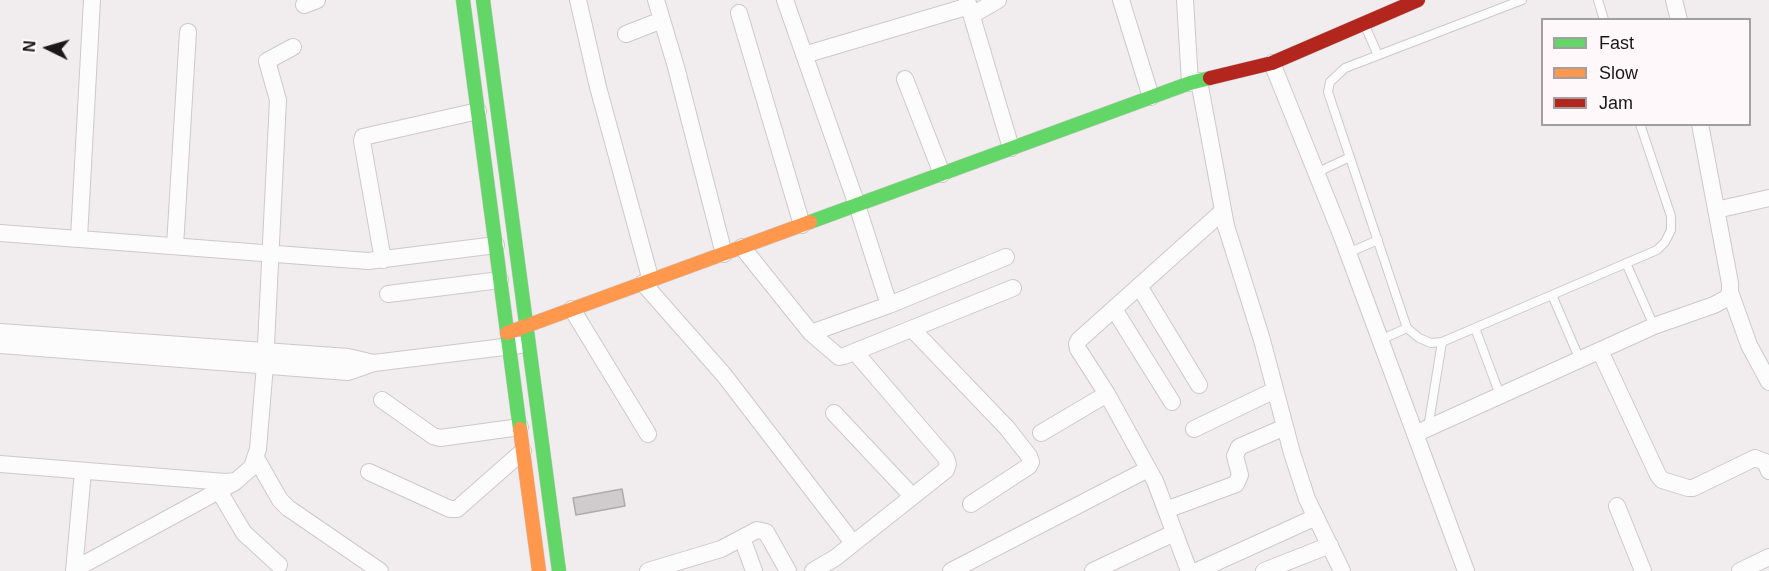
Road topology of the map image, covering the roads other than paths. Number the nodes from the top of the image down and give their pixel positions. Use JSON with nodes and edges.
{"nodes":[{"id":1,"x":92,"y":0,"type":"edge"},
{"id":2,"x":463,"y":0,"type":"edge"},
{"id":3,"x":483,"y":0,"type":"edge"},
{"id":4,"x":578,"y":0,"type":"edge"},
{"id":5,"x":656,"y":0,"type":"edge"},
{"id":6,"x":785,"y":0,"type":"edge"},
{"id":7,"x":998,"y":0,"type":"edge"},
{"id":8,"x":1121,"y":0,"type":"edge"},
{"id":9,"x":1185,"y":0,"type":"edge"},
{"id":10,"x":1418,"y":0,"type":"edge"},
{"id":11,"x":1522,"y":0,"type":"edge"},
{"id":12,"x":1598,"y":0,"type":"edge"},
{"id":13,"x":1674,"y":0,"type":"edge"},
{"id":14,"x":970,"y":7,"type":"edge"},
{"id":15,"x":739,"y":13,"type":"dead end"},
{"id":16,"x":1603,"y":18,"type":"edge"},
{"id":17,"x":1678,"y":18,"type":"edge"},
{"id":18,"x":662,"y":20,"type":"junction"},
{"id":19,"x":1364,"y":23,"type":"junction"},
{"id":20,"x":188,"y":32,"type":"dead end"},
{"id":21,"x":626,"y":34,"type":"dead end"},
{"id":22,"x":293,"y":47,"type":"dead end"},
{"id":23,"x":804,"y":55,"type":"junction"},
{"id":24,"x":1378,"y":55,"type":"junction"},
{"id":25,"x":1272,"y":63,"type":"junction"},
{"id":26,"x":905,"y":80,"type":"dead end"},
{"id":27,"x":1195,"y":82,"type":"junction"},
{"id":28,"x":1151,"y":97,"type":"junction"},
{"id":29,"x":478,"y":111,"type":"junction"},
{"id":30,"x":1641,"y":126,"type":"edge"},
{"id":31,"x":1700,"y":126,"type":"edge"},
{"id":32,"x":1011,"y":148,"type":"junction"},
{"id":33,"x":1350,"y":157,"type":"junction"},
{"id":34,"x":1316,"y":173,"type":"junction"},
{"id":35,"x":942,"y":174,"type":"junction"},
{"id":36,"x":1769,"y":198,"type":"edge"},
{"id":37,"x":857,"y":205,"type":"junction"},
{"id":38,"x":1716,"y":210,"type":"junction"},
{"id":39,"x":1223,"y":211,"type":"junction"},
{"id":40,"x":802,"y":225,"type":"junction"},
{"id":41,"x":0,"y":233,"type":"edge"},
{"id":42,"x":79,"y":238,"type":"junction"},
{"id":43,"x":1378,"y":240,"type":"junction"},
{"id":44,"x":496,"y":245,"type":"junction"},
{"id":45,"x":175,"y":246,"type":"junction"},
{"id":46,"x":742,"y":247,"type":"junction"},
{"id":47,"x":270,"y":253,"type":"junction"},
{"id":48,"x":1348,"y":253,"type":"junction"},
{"id":49,"x":724,"y":254,"type":"junction"},
{"id":50,"x":1006,"y":257,"type":"dead end"},
{"id":51,"x":384,"y":260,"type":"junction"},
{"id":52,"x":1626,"y":263,"type":"junction"},
{"id":53,"x":500,"y":280,"type":"junction"},
{"id":54,"x":647,"y":282,"type":"junction"},
{"id":55,"x":1139,"y":286,"type":"junction"},
{"id":56,"x":1013,"y":288,"type":"dead end"},
{"id":57,"x":1730,"y":292,"type":"junction"},
{"id":58,"x":388,"y":294,"type":"dead end"},
{"id":59,"x":1552,"y":295,"type":"junction"},
{"id":60,"x":890,"y":305,"type":"junction"},
{"id":61,"x":572,"y":309,"type":"junction"},
{"id":62,"x":1114,"y":309,"type":"junction"},
{"id":63,"x":528,"y":326,"type":"junction"},
{"id":64,"x":1654,"y":326,"type":"junction"},
{"id":65,"x":1407,"y":328,"type":"junction"},
{"id":66,"x":1475,"y":328,"type":"junction"},
{"id":67,"x":912,"y":329,"type":"junction"},
{"id":68,"x":0,"y":332,"type":"edge"},
{"id":69,"x":811,"y":333,"type":"junction"},
{"id":70,"x":1380,"y":339,"type":"junction"},
{"id":71,"x":508,"y":340,"type":"junction"},
{"id":72,"x":1442,"y":342,"type":"junction"},
{"id":73,"x":530,"y":344,"type":"junction"},
{"id":74,"x":0,"y":345,"type":"edge"},
{"id":75,"x":1600,"y":351,"type":"junction"},
{"id":76,"x":855,"y":352,"type":"junction"},
{"id":77,"x":265,"y":358,"type":"junction"},
{"id":78,"x":1580,"y":360,"type":"junction"},
{"id":79,"x":1769,"y":382,"type":"edge"},
{"id":80,"x":1199,"y":385,"type":"dead end"},
{"id":81,"x":1275,"y":390,"type":"junction"},
{"id":82,"x":1107,"y":394,"type":"junction"},
{"id":83,"x":1500,"y":395,"type":"junction"},
{"id":84,"x":382,"y":400,"type":"dead end"},
{"id":85,"x":1172,"y":402,"type":"dead end"},
{"id":86,"x":834,"y":413,"type":"dead end"},
{"id":87,"x":1285,"y":427,"type":"junction"},
{"id":88,"x":520,"y":428,"type":"junction"},
{"id":89,"x":1194,"y":429,"type":"dead end"},
{"id":90,"x":1421,"y":431,"type":"junction"},
{"id":91,"x":1041,"y":433,"type":"dead end"},
{"id":92,"x":648,"y":434,"type":"dead end"},
{"id":93,"x":523,"y":451,"type":"junction"},
{"id":94,"x":256,"y":458,"type":"junction"},
{"id":95,"x":0,"y":464,"type":"edge"},
{"id":96,"x":1148,"y":469,"type":"junction"},
{"id":97,"x":83,"y":471,"type":"junction"},
{"id":98,"x":1769,"y":471,"type":"edge"},
{"id":99,"x":369,"y":472,"type":"dead end"},
{"id":100,"x":236,"y":482,"type":"junction"},
{"id":101,"x":219,"y":491,"type":"junction"},
{"id":102,"x":912,"y":496,"type":"junction"},
{"id":103,"x":971,"y":504,"type":"dead end"},
{"id":104,"x":1617,"y":506,"type":"dead end"},
{"id":105,"x":1166,"y":510,"type":"junction"},
{"id":106,"x":1316,"y":517,"type":"junction"},
{"id":107,"x":1174,"y":533,"type":"junction"},
{"id":108,"x":742,"y":538,"type":"junction"},
{"id":109,"x":853,"y":543,"type":"junction"},
{"id":110,"x":1330,"y":545,"type":"junction"},
{"id":111,"x":1769,"y":557,"type":"edge"},
{"id":112,"x":838,"y":564,"type":"edge"},
{"id":113,"x":279,"y":565,"type":"dead end"},
{"id":114,"x":559,"y":569,"type":"edge"},
{"id":115,"x":75,"y":570,"type":"edge"},
{"id":116,"x":380,"y":571,"type":"edge"},
{"id":117,"x":539,"y":571,"type":"edge"},
{"id":118,"x":648,"y":571,"type":"edge"},
{"id":119,"x":754,"y":571,"type":"edge"},
{"id":120,"x":788,"y":571,"type":"edge"},
{"id":121,"x":813,"y":571,"type":"edge"},
{"id":122,"x":951,"y":571,"type":"edge"},
{"id":123,"x":1093,"y":571,"type":"edge"},
{"id":124,"x":1189,"y":571,"type":"edge"},
{"id":125,"x":1197,"y":571,"type":"edge"},
{"id":126,"x":1264,"y":571,"type":"edge"},
{"id":127,"x":1342,"y":571,"type":"edge"},
{"id":128,"x":1466,"y":571,"type":"edge"},
{"id":129,"x":1643,"y":571,"type":"edge"},
{"id":130,"x":1740,"y":571,"type":"edge"}],
"edges":[{"from":1,"to":42,"type":"street"},
{"from":2,"to":29,"type":"street"},
{"from":3,"to":63,"type":"street"},
{"from":4,"to":54,"type":"street"},
{"from":5,"to":18,"type":"street"},
{"from":6,"to":23,"type":"street"},
{"from":7,"to":14,"type":"street"},
{"from":8,"to":28,"type":"street"},
{"from":9,"to":27,"type":"street"},
{"from":10,"to":19,"type":"street"},
{"from":11,"to":24,"type":"lane"},
{"from":12,"to":16,"type":"lane"},
{"from":13,"to":17,"type":"street"},
{"from":14,"to":23,"type":"street"},
{"from":14,"to":32,"type":"street"},
{"from":15,"to":40,"type":"street"},
{"from":18,"to":21,"type":"street"},
{"from":18,"to":49,"type":"street"},
{"from":19,"to":24,"type":"lane"},
{"from":19,"to":25,"type":"street"},
{"from":20,"to":45,"type":"street"},
{"from":22,"to":47,"type":"street"},
{"from":23,"to":37,"type":"street"},
{"from":24,"to":33,"type":"lane"},
{"from":25,"to":27,"type":"street"},
{"from":25,"to":34,"type":"street"},
{"from":26,"to":35,"type":"street"},
{"from":27,"to":28,"type":"street"},
{"from":27,"to":39,"type":"street"},
{"from":28,"to":32,"type":"street"},
{"from":29,"to":44,"type":"street"},
{"from":29,"to":51,"type":"street"},
{"from":30,"to":52,"type":"lane"},
{"from":31,"to":38,"type":"street"},
{"from":32,"to":35,"type":"street"},
{"from":33,"to":34,"type":"lane"},
{"from":33,"to":43,"type":"lane"},
{"from":34,"to":48,"type":"street"},
{"from":35,"to":37,"type":"street"},
{"from":36,"to":38,"type":"street"},
{"from":37,"to":40,"type":"street"},
{"from":37,"to":60,"type":"street"},
{"from":38,"to":57,"type":"street"},
{"from":39,"to":55,"type":"street"},
{"from":39,"to":81,"type":"street"},
{"from":40,"to":46,"type":"street"},
{"from":41,"to":42,"type":"street"},
{"from":42,"to":45,"type":"street"},
{"from":43,"to":48,"type":"lane"},
{"from":43,"to":65,"type":"lane"},
{"from":44,"to":51,"type":"street"},
{"from":44,"to":53,"type":"street"},
{"from":45,"to":47,"type":"street"},
{"from":46,"to":49,"type":"street"},
{"from":46,"to":69,"type":"street"},
{"from":47,"to":51,"type":"street"},
{"from":47,"to":77,"type":"street"},
{"from":48,"to":70,"type":"street"},
{"from":49,"to":54,"type":"street"},
{"from":50,"to":60,"type":"street"},
{"from":52,"to":59,"type":"lane"},
{"from":52,"to":64,"type":"lane"},
{"from":53,"to":58,"type":"street"},
{"from":53,"to":71,"type":"street"},
{"from":54,"to":61,"type":"street"},
{"from":54,"to":109,"type":"street"},
{"from":55,"to":62,"type":"street"},
{"from":55,"to":80,"type":"street"},
{"from":56,"to":67,"type":"street"},
{"from":57,"to":64,"type":"street"},
{"from":57,"to":79,"type":"street"},
{"from":59,"to":66,"type":"lane"},
{"from":59,"to":78,"type":"lane"},
{"from":60,"to":69,"type":"street"},
{"from":61,"to":63,"type":"street"},
{"from":61,"to":92,"type":"street"},
{"from":62,"to":82,"type":"street"},
{"from":62,"to":85,"type":"street"},
{"from":63,"to":71,"type":"street"},
{"from":63,"to":73,"type":"street"},
{"from":64,"to":75,"type":"street"},
{"from":65,"to":70,"type":"lane"},
{"from":65,"to":72,"type":"lane"},
{"from":66,"to":72,"type":"lane"},
{"from":66,"to":83,"type":"lane"},
{"from":67,"to":76,"type":"street"},
{"from":67,"to":103,"type":"street"},
{"from":68,"to":77,"type":"street"},
{"from":69,"to":76,"type":"street"},
{"from":70,"to":90,"type":"street"},
{"from":71,"to":73,"type":"street"},
{"from":71,"to":77,"type":"street"},
{"from":71,"to":88,"type":"street"},
{"from":72,"to":90,"type":"lane"},
{"from":73,"to":114,"type":"street"},
{"from":74,"to":77,"type":"street"},
{"from":75,"to":78,"type":"street"},
{"from":75,"to":98,"type":"street"},
{"from":76,"to":102,"type":"street"},
{"from":77,"to":94,"type":"street"},
{"from":78,"to":83,"type":"street"},
{"from":81,"to":87,"type":"street"},
{"from":81,"to":89,"type":"street"},
{"from":82,"to":91,"type":"street"},
{"from":82,"to":96,"type":"street"},
{"from":83,"to":90,"type":"street"},
{"from":84,"to":88,"type":"street"},
{"from":86,"to":102,"type":"street"},
{"from":87,"to":105,"type":"street"},
{"from":87,"to":106,"type":"street"},
{"from":88,"to":93,"type":"street"},
{"from":90,"to":128,"type":"street"},
{"from":93,"to":99,"type":"street"},
{"from":93,"to":117,"type":"street"},
{"from":94,"to":100,"type":"street"},
{"from":94,"to":116,"type":"street"},
{"from":95,"to":97,"type":"street"},
{"from":96,"to":105,"type":"street"},
{"from":96,"to":122,"type":"street"},
{"from":97,"to":100,"type":"street"},
{"from":97,"to":115,"type":"street"},
{"from":100,"to":101,"type":"street"},
{"from":101,"to":113,"type":"street"},
{"from":101,"to":115,"type":"street"},
{"from":102,"to":109,"type":"street"},
{"from":104,"to":129,"type":"street"},
{"from":105,"to":107,"type":"street"},
{"from":106,"to":110,"type":"street"},
{"from":106,"to":125,"type":"street"},
{"from":107,"to":123,"type":"street"},
{"from":107,"to":124,"type":"street"},
{"from":108,"to":118,"type":"street"},
{"from":108,"to":119,"type":"street"},
{"from":108,"to":120,"type":"street"},
{"from":109,"to":112,"type":"street"},
{"from":110,"to":126,"type":"street"},
{"from":110,"to":127,"type":"street"},
{"from":111,"to":130,"type":"street"},
{"from":112,"to":121,"type":"street"},
{"from":114,"to":117,"type":"street"}]}
